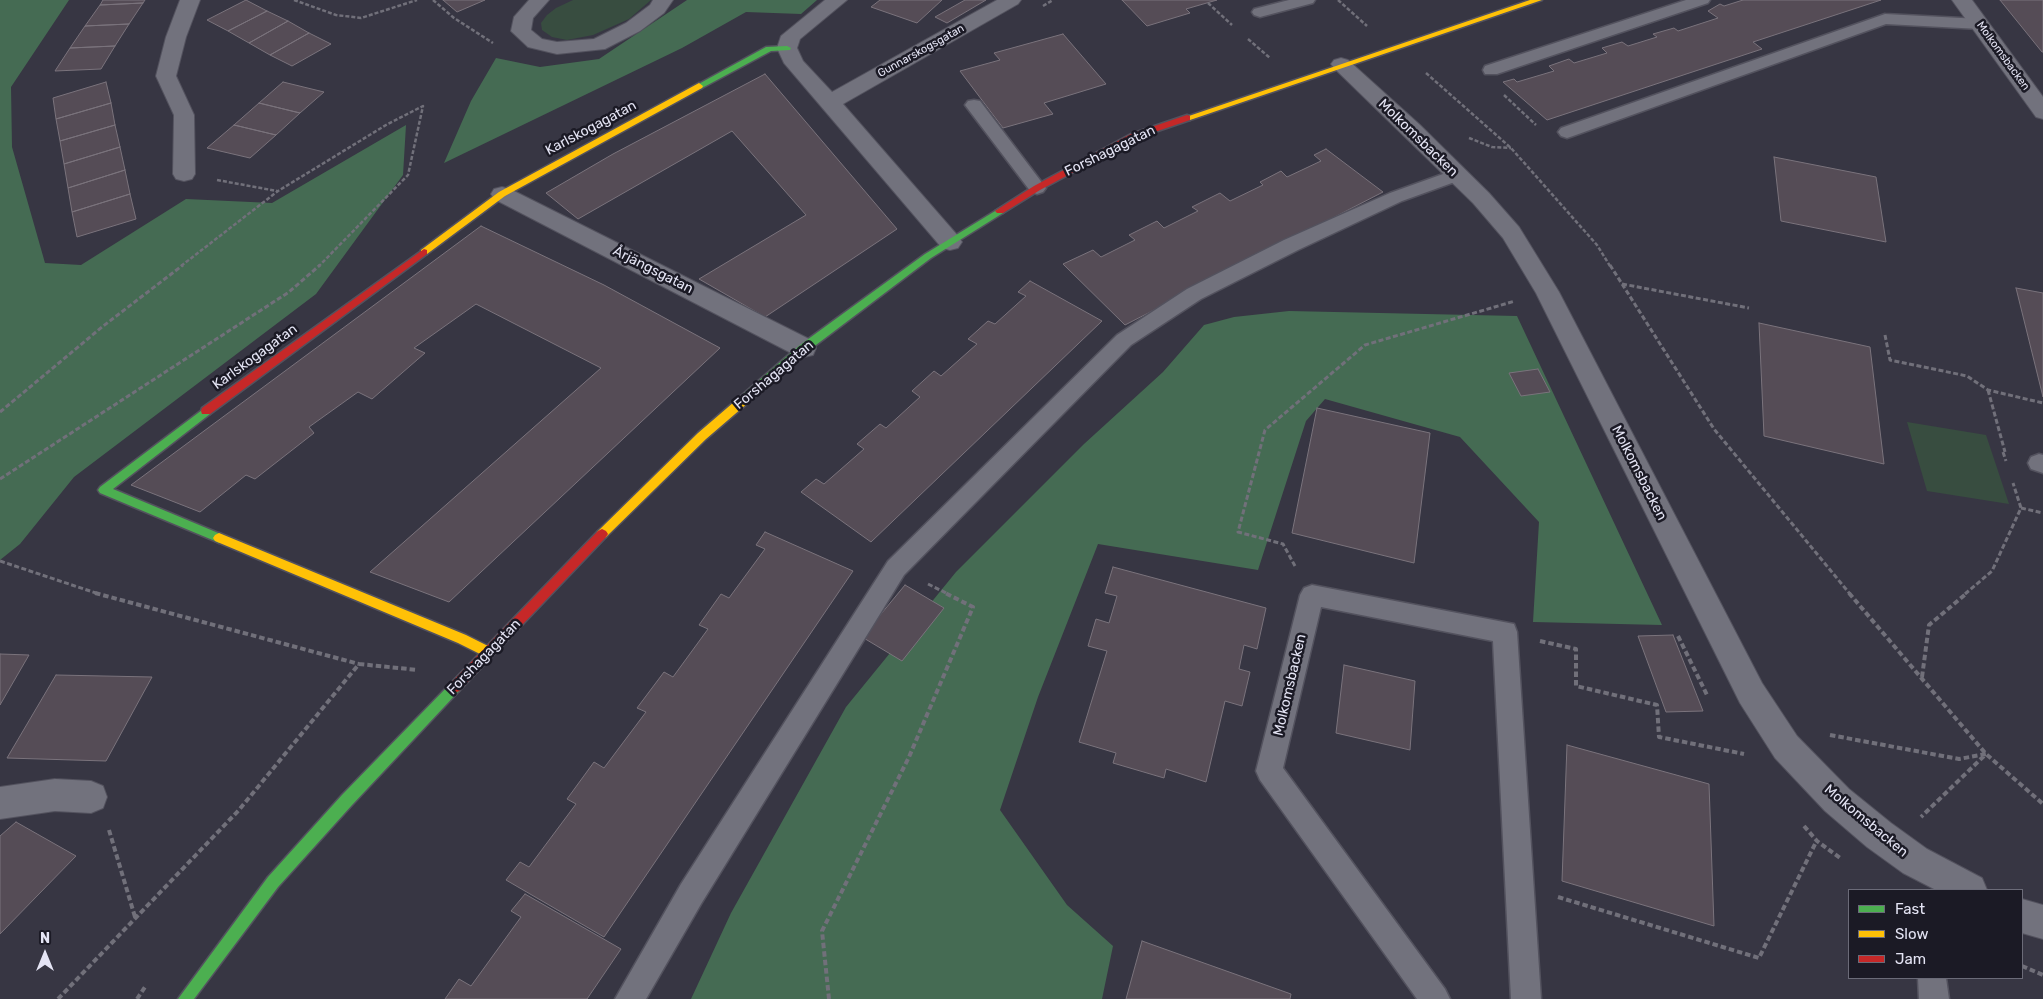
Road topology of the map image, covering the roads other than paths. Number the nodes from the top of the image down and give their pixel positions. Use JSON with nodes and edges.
{"nodes":[{"id":1,"x":190,"y":0,"type":"edge"},
{"id":2,"x":539,"y":0,"type":"edge"},
{"id":3,"x":663,"y":0,"type":"edge"},
{"id":4,"x":837,"y":0,"type":"edge"},
{"id":5,"x":1011,"y":0,"type":"edge"},
{"id":6,"x":1307,"y":0,"type":"edge"},
{"id":7,"x":1538,"y":0,"type":"edge"},
{"id":8,"x":1702,"y":0,"type":"edge"},
{"id":9,"x":1962,"y":0,"type":"edge"},
{"id":10,"x":1260,"y":12,"type":"dead end"},
{"id":11,"x":1980,"y":24,"type":"junction"},
{"id":12,"x":787,"y":48,"type":"junction"},
{"id":13,"x":1341,"y":64,"type":"junction"},
{"id":14,"x":1491,"y":70,"type":"road end"},
{"id":15,"x":830,"y":102,"type":"junction"},
{"id":16,"x":974,"y":105,"type":"dead end"},
{"id":17,"x":2043,"y":112,"type":"edge"},
{"id":18,"x":1567,"y":132,"type":"road end"},
{"id":19,"x":184,"y":174,"type":"road end"},
{"id":20,"x":1457,"y":175,"type":"junction"},
{"id":21,"x":1037,"y":188,"type":"junction"},
{"id":22,"x":502,"y":194,"type":"junction"},
{"id":23,"x":950,"y":242,"type":"junction"},
{"id":24,"x":804,"y":348,"type":"junction"},
{"id":25,"x":488,"y":652,"type":"junction"},
{"id":26,"x":91,"y":797,"type":"road end"},
{"id":27,"x":0,"y":803,"type":"edge"},
{"id":28,"x":1939,"y":882,"type":"edge"},
{"id":29,"x":1966,"y":889,"type":"edge"},
{"id":30,"x":2023,"y":916,"type":"edge"},
{"id":31,"x":2043,"y":922,"type":"edge"},
{"id":32,"x":1932,"y":979,"type":"edge"},
{"id":33,"x":185,"y":999,"type":"edge"},
{"id":34,"x":630,"y":999,"type":"edge"},
{"id":35,"x":1435,"y":999,"type":"edge"},
{"id":36,"x":1526,"y":999,"type":"edge"},
{"id":37,"x":1934,"y":999,"type":"edge"}],
"edges":[{"from":1,"to":19,"type":"street"},
{"from":2,"to":3,"type":"street"},
{"from":4,"to":12,"type":"street"},
{"from":5,"to":15,"type":"street","name":"Gunnarskogsgatan"},
{"from":6,"to":10,"type":"lane"},
{"from":7,"to":13,"type":"street","name":"Forshagagatan"},
{"from":8,"to":14,"type":"lane"},
{"from":9,"to":11,"type":"street","name":"Molkomsbacken"},
{"from":11,"to":17,"type":"street","name":"Molkomsbacken"},
{"from":11,"to":18,"type":"lane"},
{"from":12,"to":15,"type":"street"},
{"from":12,"to":22,"type":"street","name":"Karlskogagatan"},
{"from":13,"to":20,"type":"street","name":"Molkomsbacken"},
{"from":13,"to":21,"type":"street","name":"Forshagagatan"},
{"from":15,"to":23,"type":"street"},
{"from":16,"to":21,"type":"lane"},
{"from":20,"to":28,"type":"street","name":"Molkomsbacken"},
{"from":20,"to":34,"type":"lane"},
{"from":21,"to":23,"type":"street","name":"Forshagagatan"},
{"from":22,"to":24,"type":"street","name":"Årjängsgatan"},
{"from":22,"to":25,"type":"street","name":"Karlskogagatan"},
{"from":23,"to":24,"type":"street","name":"Forshagagatan"},
{"from":24,"to":25,"type":"street","name":"Forshagagatan"},
{"from":25,"to":33,"type":"street","name":"Forshagagatan"},
{"from":26,"to":27,"type":"street"},
{"from":28,"to":29,"type":"street","name":"Molkomsbacken"},
{"from":30,"to":31,"type":"street"},
{"from":32,"to":37,"type":"lane"},
{"from":35,"to":36,"type":"lane","name":"Molkomsbacken"}]}
